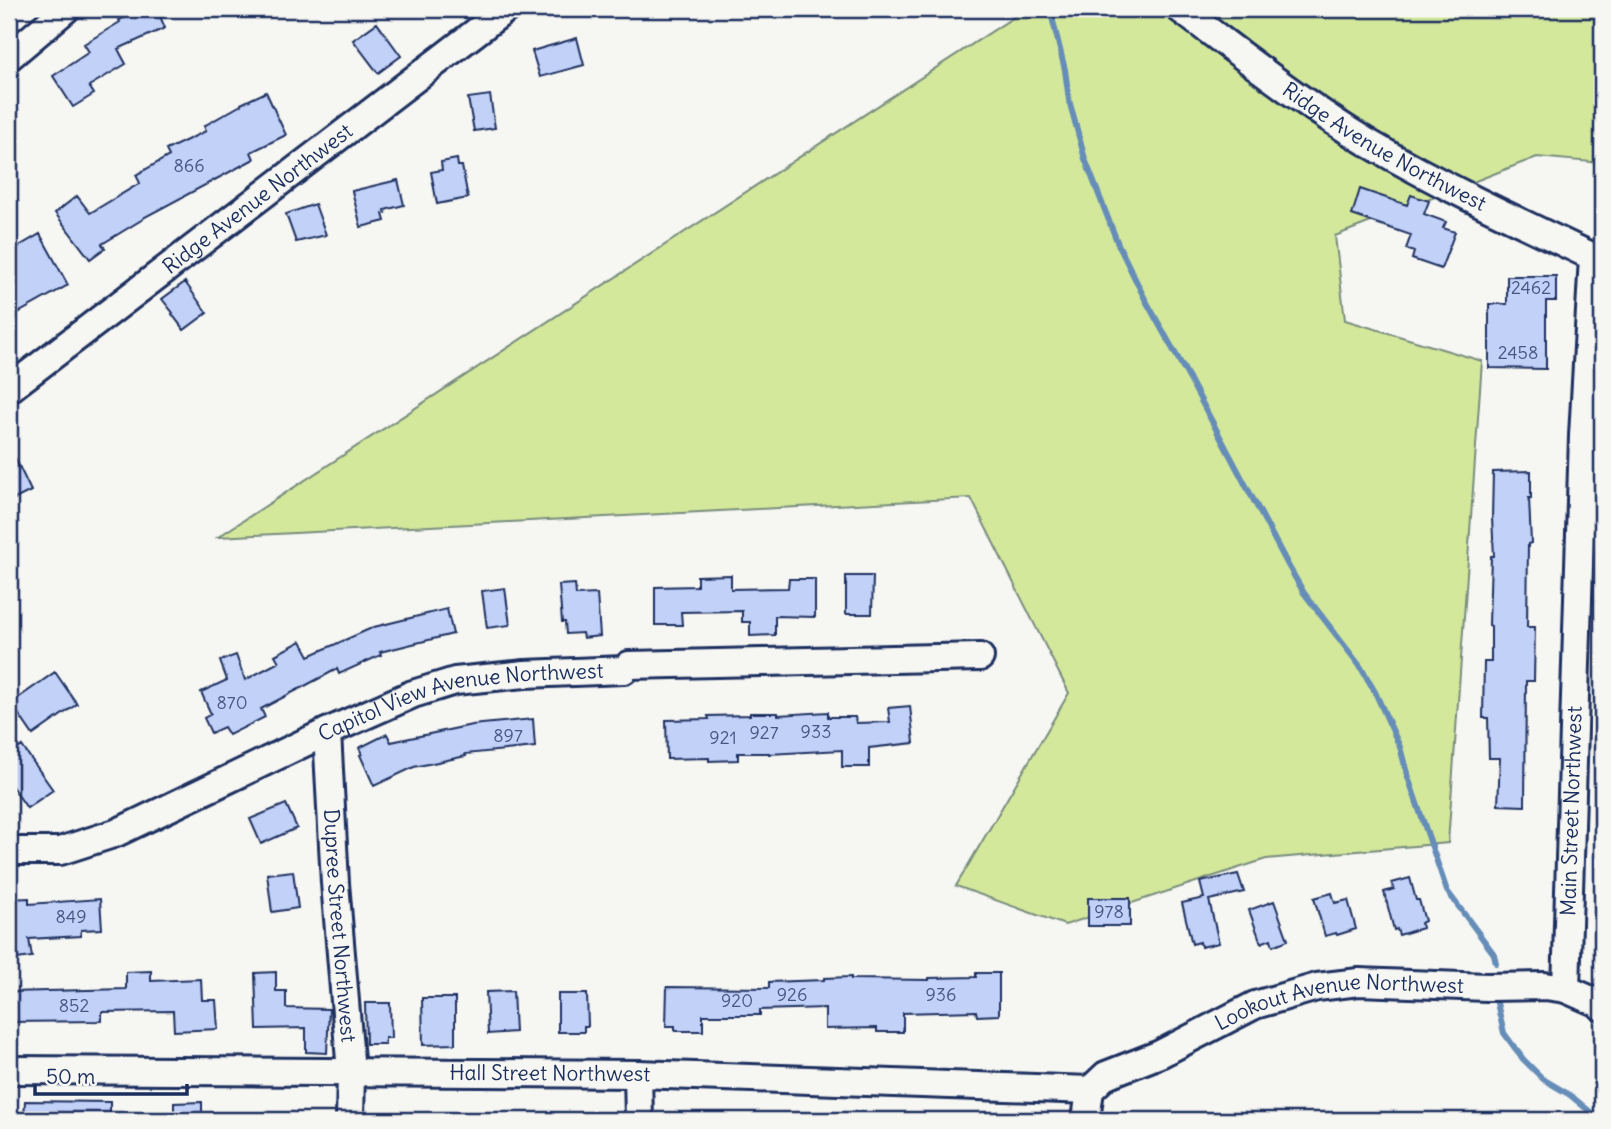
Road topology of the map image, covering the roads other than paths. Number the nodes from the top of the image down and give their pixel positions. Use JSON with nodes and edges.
{"nodes":[{"id":1,"x":66,"y":9,"type":"edge"},
{"id":2,"x":506,"y":9,"type":"edge"},
{"id":3,"x":1180,"y":9,"type":"edge"},
{"id":4,"x":9,"y":57,"type":"edge"},
{"id":5,"x":1598,"y":259,"type":"edge"},
{"id":6,"x":9,"y":389,"type":"edge"},
{"id":7,"x":980,"y":657,"type":"dead end"},
{"id":8,"x":327,"y":732,"type":"junction"},
{"id":9,"x":9,"y":851,"type":"edge"},
{"id":10,"x":1566,"y":989,"type":"junction"},
{"id":11,"x":1602,"y":1007,"type":"edge"},
{"id":12,"x":9,"y":1070,"type":"edge"},
{"id":13,"x":351,"y":1072,"type":"junction"},
{"id":14,"x":638,"y":1074,"type":"junction"},
{"id":15,"x":1090,"y":1090,"type":"junction"},
{"id":16,"x":350,"y":1120,"type":"edge"},
{"id":17,"x":639,"y":1120,"type":"edge"},
{"id":18,"x":1086,"y":1120,"type":"edge"}],
"edges":[{"from":1,"to":4,"type":"street"},
{"from":2,"to":6,"type":"street","name":"Ridge Avenue Northwest"},
{"from":3,"to":5,"type":"street","name":"Ridge Avenue Northwest"},
{"from":5,"to":10,"type":"street","name":"Main Street Northwest"},
{"from":7,"to":8,"type":"street","name":"Capitol View Avenue Northwest"},
{"from":8,"to":9,"type":"street","name":"Capitol View Avenue Northwest"},
{"from":8,"to":13,"type":"street","name":"Dupree Street Northwest"},
{"from":10,"to":11,"type":"street","name":"Lookout Avenue Northwest"},
{"from":10,"to":15,"type":"street","name":"Lookout Avenue Northwest"},
{"from":12,"to":13,"type":"street","name":"Hall Street Northwest"},
{"from":13,"to":14,"type":"street","name":"Hall Street Northwest"},
{"from":13,"to":16,"type":"street","name":"Dupree Street Northwest"},
{"from":14,"to":15,"type":"street","name":"Hall Street Northwest"},
{"from":14,"to":17,"type":"street"},
{"from":15,"to":18,"type":"street"}]}
